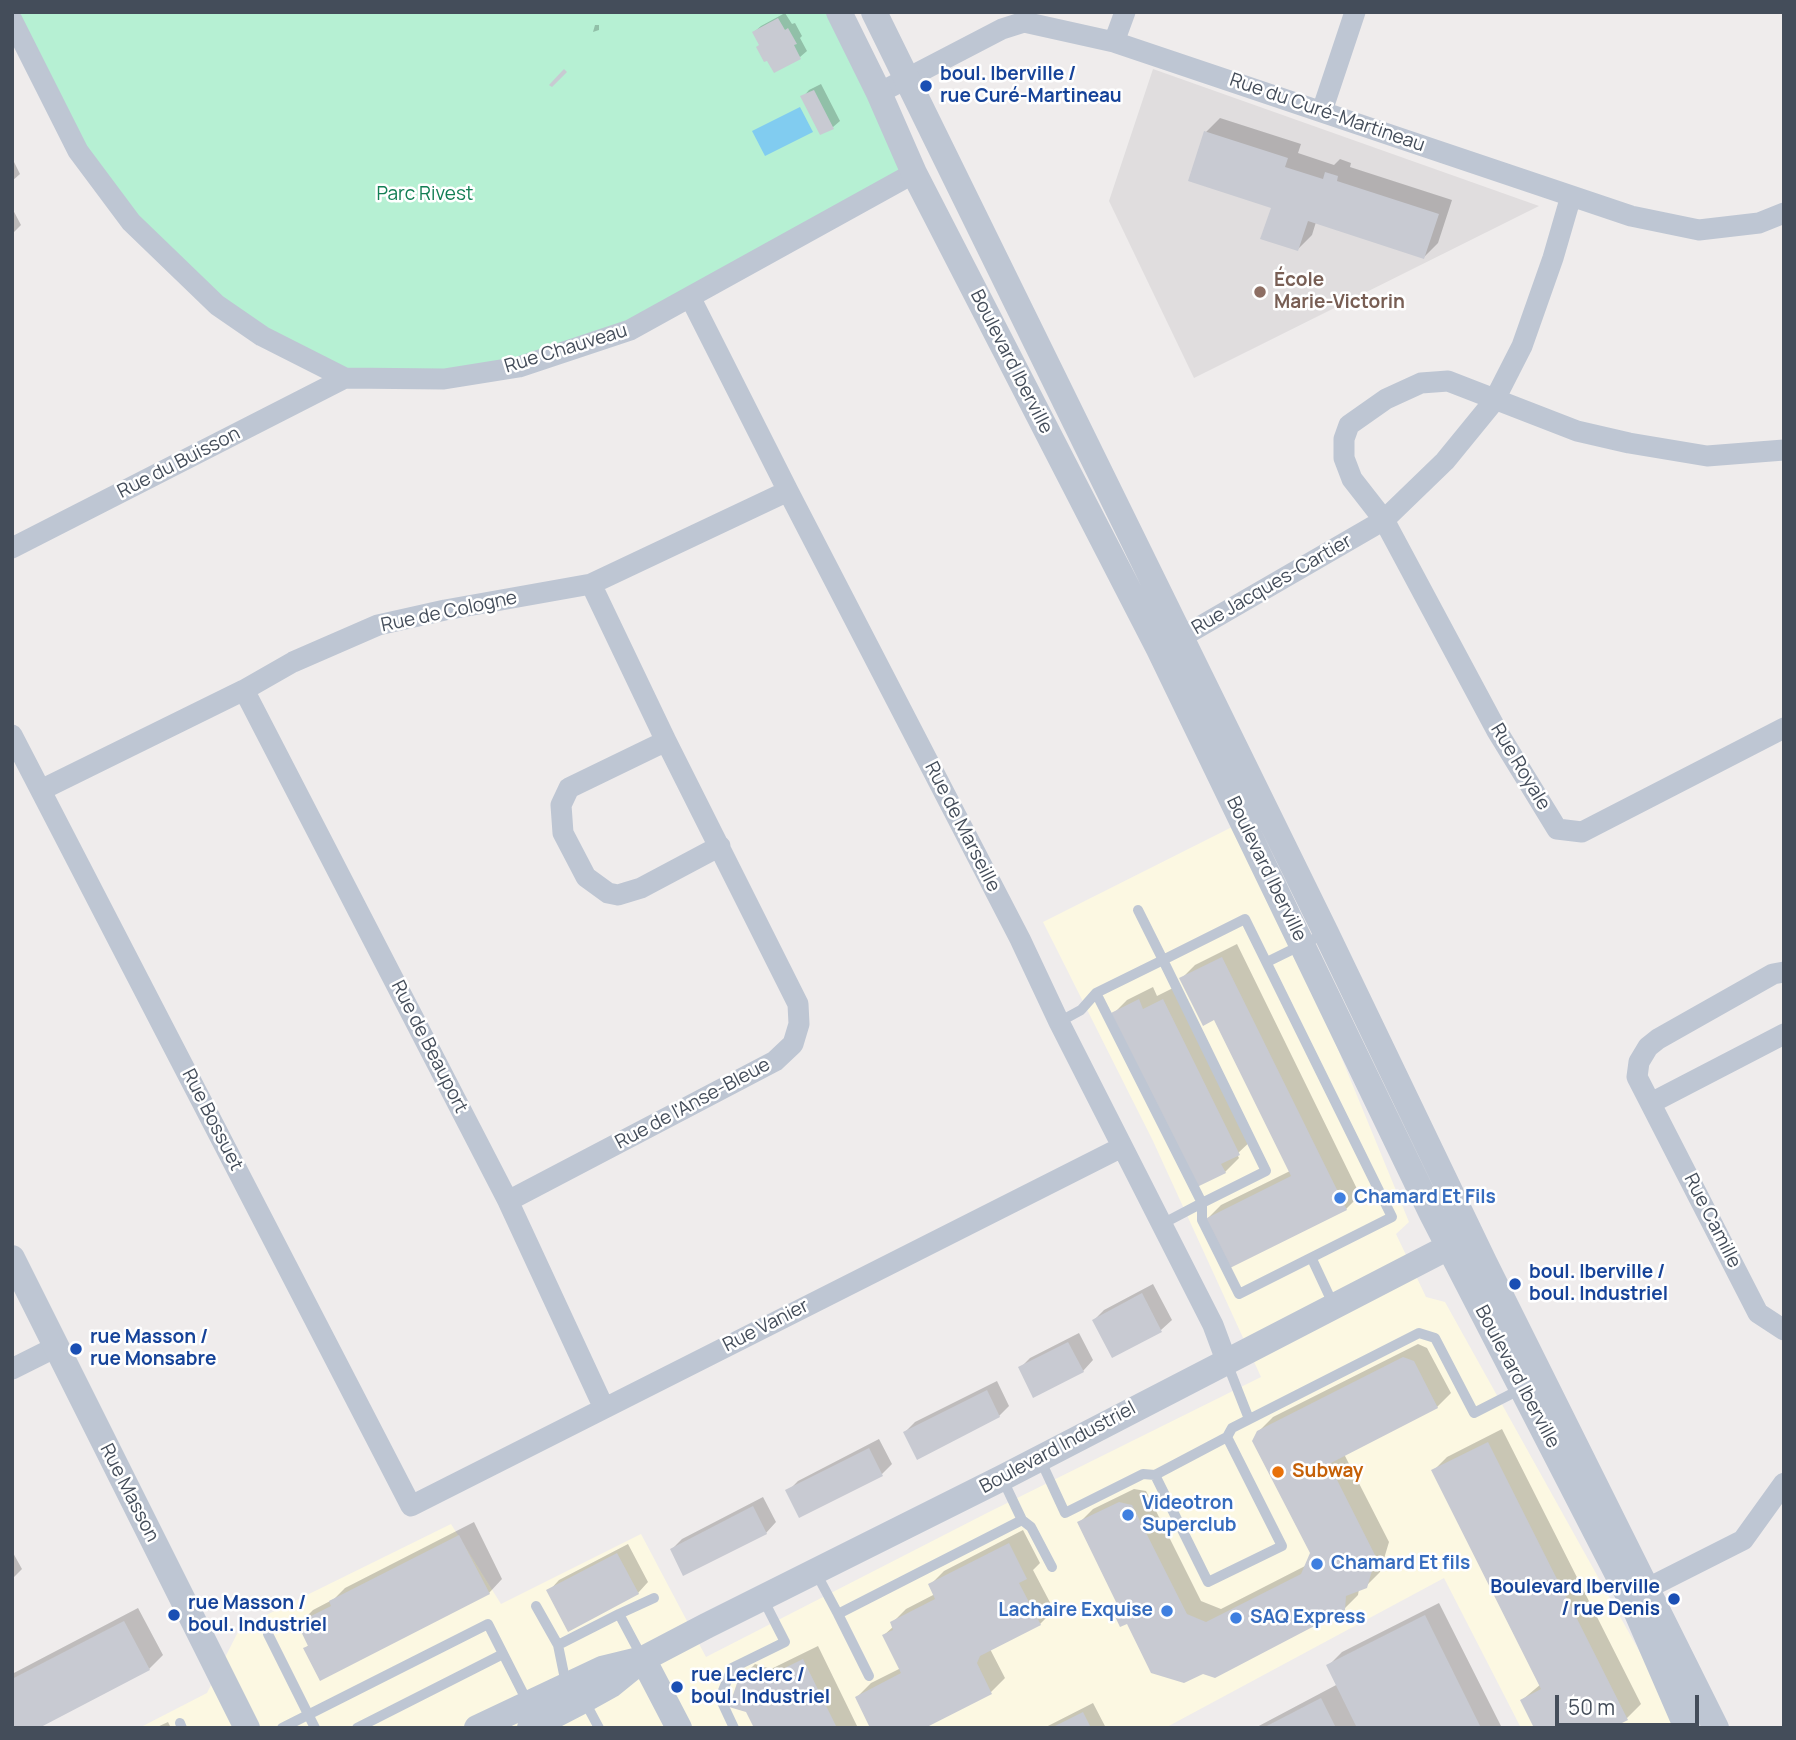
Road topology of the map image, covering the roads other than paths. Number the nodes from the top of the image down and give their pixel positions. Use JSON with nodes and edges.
{"nodes":[{"id":1,"x":839,"y":12,"type":"edge"},
{"id":2,"x":874,"y":12,"type":"edge"},
{"id":3,"x":1125,"y":12,"type":"edge"},
{"id":4,"x":1355,"y":12,"type":"edge"},
{"id":5,"x":12,"y":20,"type":"edge"},
{"id":6,"x":1114,"y":42,"type":"junction"},
{"id":7,"x":908,"y":78,"type":"junction"},
{"id":8,"x":879,"y":93,"type":"junction"},
{"id":9,"x":1322,"y":111,"type":"junction"},
{"id":10,"x":914,"y":173,"type":"junction"},
{"id":11,"x":1570,"y":196,"type":"junction"},
{"id":12,"x":1784,"y":213,"type":"edge"},
{"id":13,"x":690,"y":297,"type":"junction"},
{"id":14,"x":345,"y":378,"type":"junction"},
{"id":15,"x":1494,"y":401,"type":"junction"},
{"id":16,"x":1784,"y":450,"type":"edge"},
{"id":17,"x":788,"y":491,"type":"junction"},
{"id":18,"x":1384,"y":520,"type":"junction"},
{"id":19,"x":12,"y":548,"type":"edge"},
{"id":20,"x":592,"y":584,"type":"junction"},
{"id":21,"x":1170,"y":643,"type":"junction"},
{"id":22,"x":244,"y":690,"type":"junction"},
{"id":23,"x":1784,"y":728,"type":"edge"},
{"id":24,"x":12,"y":735,"type":"edge"},
{"id":25,"x":666,"y":741,"type":"junction"},
{"id":26,"x":41,"y":790,"type":"junction"},
{"id":27,"x":720,"y":846,"type":"junction"},
{"id":28,"x":1138,"y":910,"type":"dead end"},
{"id":29,"x":1314,"y":939,"type":"junction"},
{"id":30,"x":1163,"y":960,"type":"junction"},
{"id":31,"x":1267,"y":962,"type":"junction"},
{"id":32,"x":1784,"y":972,"type":"edge"},
{"id":33,"x":1096,"y":993,"type":"junction"},
{"id":34,"x":1059,"y":1022,"type":"junction"},
{"id":35,"x":1784,"y":1034,"type":"edge"},
{"id":36,"x":1651,"y":1102,"type":"junction"},
{"id":37,"x":1122,"y":1147,"type":"junction"},
{"id":38,"x":508,"y":1201,"type":"junction"},
{"id":39,"x":1202,"y":1203,"type":"junction"},
{"id":40,"x":1161,"y":1224,"type":"junction"},
{"id":41,"x":1460,"y":1241,"type":"junction"},
{"id":42,"x":12,"y":1258,"type":"edge"},
{"id":43,"x":1312,"y":1259,"type":"junction"},
{"id":44,"x":1334,"y":1306,"type":"junction"},
{"id":45,"x":1784,"y":1330,"type":"edge"},
{"id":46,"x":57,"y":1347,"type":"junction"},
{"id":47,"x":1226,"y":1360,"type":"junction"},
{"id":48,"x":12,"y":1369,"type":"edge"},
{"id":49,"x":1523,"y":1388,"type":"junction"},
{"id":50,"x":604,"y":1408,"type":"junction"},
{"id":51,"x":1250,"y":1419,"type":"junction"},
{"id":52,"x":1227,"y":1437,"type":"junction"},
{"id":53,"x":1039,"y":1458,"type":"junction"},
{"id":54,"x":1155,"y":1475,"type":"junction"},
{"id":55,"x":1002,"y":1478,"type":"junction"},
{"id":56,"x":1784,"y":1483,"type":"edge"},
{"id":57,"x":411,"y":1506,"type":"joint"},
{"id":58,"x":1022,"y":1520,"type":"junction"},
{"id":59,"x":1052,"y":1567,"type":"dead end"},
{"id":60,"x":815,"y":1571,"type":"junction"},
{"id":61,"x":1648,"y":1588,"type":"junction"},
{"id":62,"x":762,"y":1597,"type":"junction"},
{"id":63,"x":654,"y":1598,"type":"dead end"},
{"id":64,"x":536,"y":1606,"type":"dead end"},
{"id":65,"x":619,"y":1614,"type":"junction"},
{"id":66,"x":838,"y":1614,"type":"junction"},
{"id":67,"x":268,"y":1634,"type":"dead end"},
{"id":68,"x":558,"y":1645,"type":"junction"},
{"id":69,"x":503,"y":1654,"type":"junction"},
{"id":70,"x":643,"y":1659,"type":"junction"},
{"id":71,"x":869,"y":1676,"type":"dead end"},
{"id":72,"x":575,"y":1692,"type":"junction"},
{"id":73,"x":309,"y":1714,"type":"junction"},
{"id":74,"x":529,"y":1715,"type":"edge"},
{"id":75,"x":247,"y":1728,"type":"edge"},
{"id":76,"x":282,"y":1728,"type":"edge"},
{"id":77,"x":315,"y":1728,"type":"edge"},
{"id":78,"x":357,"y":1728,"type":"edge"},
{"id":79,"x":477,"y":1728,"type":"edge"},
{"id":80,"x":599,"y":1728,"type":"edge"},
{"id":81,"x":679,"y":1728,"type":"edge"},
{"id":82,"x":734,"y":1728,"type":"edge"},
{"id":83,"x":1687,"y":1728,"type":"edge"},
{"id":84,"x":1716,"y":1728,"type":"edge"}],
"edges":[{"from":1,"to":8,"type":"street","name":"Boulevard Iberville"},
{"from":2,"to":7,"type":"street","name":"Boulevard Iberville"},
{"from":3,"to":6,"type":"street"},
{"from":4,"to":9,"type":"street"},
{"from":5,"to":14,"type":"street","name":"Rue Chauveau"},
{"from":6,"to":7,"type":"street","name":"Rue du Curé-Martineau"},
{"from":6,"to":9,"type":"street","name":"Rue du Curé-Martineau"},
{"from":7,"to":8,"type":"street","name":"Rue du Curé-Martineau"},
{"from":7,"to":21,"type":"street","name":"Boulevard Iberville"},
{"from":8,"to":10,"type":"street","name":"Boulevard Iberville"},
{"from":9,"to":11,"type":"street","name":"Rue du Curé-Martineau"},
{"from":10,"to":13,"type":"street","name":"Rue Chauveau"},
{"from":10,"to":21,"type":"street","name":"Boulevard Iberville"},
{"from":11,"to":12,"type":"street","name":"Rue du Curé-Martineau"},
{"from":11,"to":15,"type":"street","name":"Rue Jacques-Cartier"},
{"from":13,"to":14,"type":"street","name":"Rue Chauveau"},
{"from":13,"to":17,"type":"street","name":"Rue de Marseille"},
{"from":14,"to":19,"type":"street","name":"Rue du Buisson"},
{"from":15,"to":16,"type":"street"},
{"from":15,"to":18,"type":"street","name":"Rue Jacques-Cartier"},
{"from":15,"to":18,"type":"street"},
{"from":17,"to":20,"type":"street","name":"Rue de Cologne"},
{"from":17,"to":34,"type":"street","name":"Rue de Marseille"},
{"from":18,"to":21,"type":"street","name":"Rue Jacques-Cartier"},
{"from":18,"to":23,"type":"street","name":"Rue Royale"},
{"from":20,"to":22,"type":"street","name":"Rue de Cologne"},
{"from":20,"to":25,"type":"street","name":"Rue de l'Anse-Bleue"},
{"from":21,"to":29,"type":"street","name":"Boulevard Iberville"},
{"from":22,"to":26,"type":"street","name":"Rue de Cologne"},
{"from":22,"to":38,"type":"street","name":"Rue de Beauport"},
{"from":24,"to":26,"type":"street","name":"Rue Bossuet"},
{"from":25,"to":27,"type":"street","name":"Rue de l'Anse-Bleue"},
{"from":25,"to":27,"type":"street"},
{"from":26,"to":57,"type":"street","name":"Rue Bossuet"},
{"from":27,"to":38,"type":"street","name":"Rue de l'Anse-Bleue"},
{"from":28,"to":30,"type":"lane"},
{"from":29,"to":31,"type":"lane"},
{"from":29,"to":41,"type":"street","name":"Boulevard Iberville"},
{"from":30,"to":31,"type":"lane"},
{"from":30,"to":33,"type":"lane"},
{"from":30,"to":39,"type":"lane"},
{"from":31,"to":43,"type":"lane"},
{"from":32,"to":36,"type":"street","name":"Rue Camille"},
{"from":33,"to":34,"type":"lane"},
{"from":33,"to":39,"type":"lane"},
{"from":34,"to":37,"type":"street","name":"Rue de Marseille"},
{"from":35,"to":36,"type":"street"},
{"from":36,"to":45,"type":"street","name":"Rue Camille"},
{"from":37,"to":40,"type":"street","name":"Rue de Marseille"},
{"from":37,"to":50,"type":"street","name":"Rue Vanier"},
{"from":38,"to":50,"type":"street","name":"Rue de Beauport"},
{"from":39,"to":40,"type":"lane"},
{"from":39,"to":43,"type":"lane"},
{"from":40,"to":47,"type":"street","name":"Rue de Marseille"},
{"from":41,"to":44,"type":"street","name":"Boulevard Industriel"},
{"from":41,"to":49,"type":"street","name":"Boulevard Iberville"},
{"from":41,"to":61,"type":"street","name":"Boulevard Iberville"},
{"from":42,"to":46,"type":"street","name":"Rue Masson"},
{"from":43,"to":44,"type":"lane"},
{"from":44,"to":47,"type":"street","name":"Boulevard Industriel"},
{"from":46,"to":48,"type":"street"},
{"from":46,"to":75,"type":"street","name":"Rue Masson"},
{"from":47,"to":51,"type":"lane"},
{"from":47,"to":53,"type":"street","name":"Boulevard Industriel"},
{"from":49,"to":51,"type":"lane"},
{"from":49,"to":83,"type":"street","name":"Boulevard Iberville"},
{"from":50,"to":57,"type":"street","name":"Rue Vanier"},
{"from":51,"to":52,"type":"lane"},
{"from":52,"to":54,"type":"lane"},
{"from":52,"to":54,"type":"lane"},
{"from":53,"to":54,"type":"lane"},
{"from":53,"to":55,"type":"street","name":"Boulevard Industriel"},
{"from":55,"to":58,"type":"lane"},
{"from":55,"to":60,"type":"street","name":"Boulevard Industriel"},
{"from":56,"to":61,"type":"street"},
{"from":58,"to":59,"type":"lane"},
{"from":58,"to":66,"type":"lane"},
{"from":60,"to":62,"type":"street","name":"Boulevard Industriel"},
{"from":60,"to":66,"type":"lane"},
{"from":61,"to":84,"type":"street","name":"Boulevard Iberville"},
{"from":62,"to":70,"type":"street","name":"Boulevard Industriel"},
{"from":62,"to":82,"type":"lane"},
{"from":63,"to":65,"type":"lane"},
{"from":64,"to":68,"type":"lane"},
{"from":65,"to":68,"type":"lane"},
{"from":65,"to":70,"type":"lane"},
{"from":66,"to":71,"type":"lane"},
{"from":67,"to":73,"type":"lane"},
{"from":68,"to":72,"type":"lane"},
{"from":69,"to":73,"type":"lane"},
{"from":69,"to":74,"type":"lane"},
{"from":69,"to":78,"type":"lane"},
{"from":70,"to":72,"type":"street","name":"Boulevard Industriel"},
{"from":70,"to":81,"type":"street"},
{"from":72,"to":74,"type":"street","name":"Boulevard Industriel"},
{"from":72,"to":80,"type":"lane"},
{"from":73,"to":76,"type":"lane"},
{"from":73,"to":77,"type":"lane"},
{"from":74,"to":79,"type":"street","name":"Boulevard Industriel"}]}
